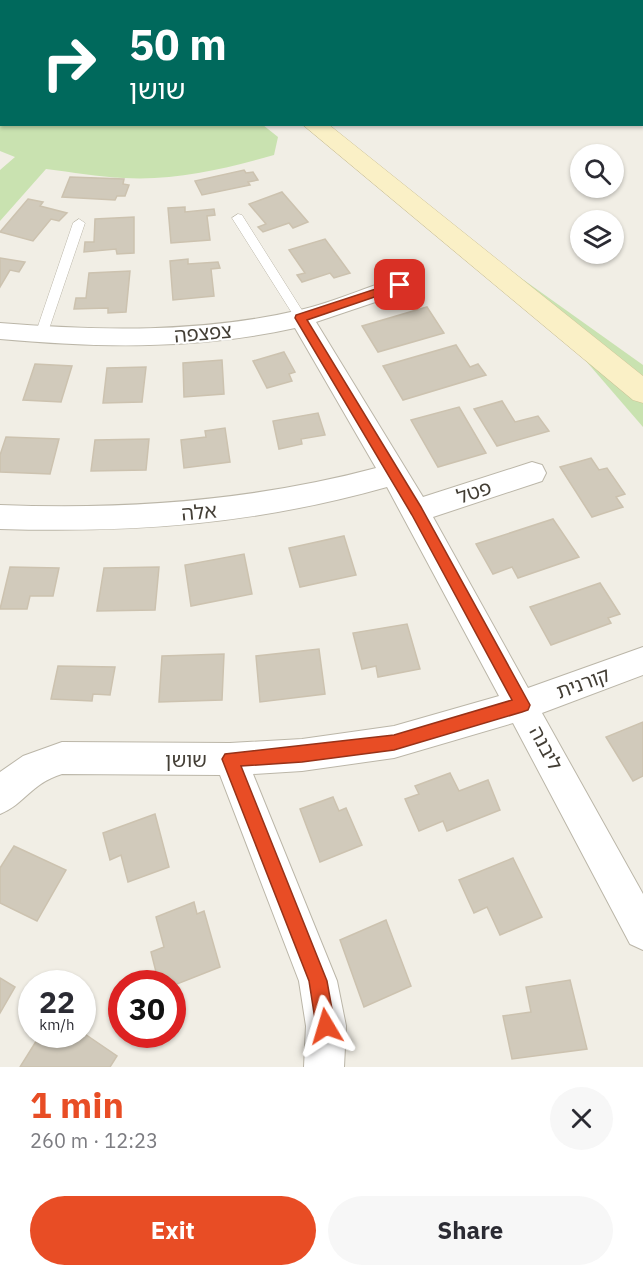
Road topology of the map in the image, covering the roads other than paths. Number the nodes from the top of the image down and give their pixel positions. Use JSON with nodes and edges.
{"nodes":[{"id":1,"x":316,"y":126,"type":"edge"},
{"id":2,"x":345,"y":126,"type":"edge"},
{"id":3,"x":238,"y":218,"type":"dead end"},
{"id":4,"x":79,"y":223,"type":"dead end"},
{"id":5,"x":400,"y":285,"type":"dead end"},
{"id":6,"x":300,"y":318,"type":"junction"},
{"id":7,"x":0,"y":331,"type":"edge"},
{"id":8,"x":41,"y":335,"type":"junction"},
{"id":9,"x":643,"y":365,"type":"edge"},
{"id":10,"x":643,"y":392,"type":"edge"},
{"id":11,"x":532,"y":473,"type":"dead end"},
{"id":12,"x":394,"y":474,"type":"junction"},
{"id":13,"x":416,"y":511,"type":"junction"},
{"id":14,"x":0,"y":517,"type":"edge"},
{"id":15,"x":643,"y":661,"type":"edge"},
{"id":16,"x":522,"y":705,"type":"junction"},
{"id":17,"x":230,"y":759,"type":"junction"},
{"id":18,"x":0,"y":797,"type":"edge"},
{"id":19,"x":643,"y":931,"type":"edge"},
{"id":20,"x":324,"y":1067,"type":"edge"}],
"edges":[{"from":1,"to":10,"type":"main road"},
{"from":2,"to":9,"type":"main road"},
{"from":3,"to":6,"type":"lane"},
{"from":4,"to":8,"type":"lane"},
{"from":5,"to":6,"type":"street","name":"צפצפה"},
{"from":6,"to":8,"type":"street","name":"צפצפה"},
{"from":6,"to":12,"type":"street","name":"ליבנה"},
{"from":7,"to":8,"type":"street","name":"צפצפה"},
{"from":11,"to":13,"type":"street","name":"פטל"},
{"from":12,"to":13,"type":"street","name":"ליבנה"},
{"from":12,"to":14,"type":"street","name":"אלה"},
{"from":13,"to":16,"type":"street","name":"ליבנה"},
{"from":15,"to":16,"type":"street","name":"קורנית"},
{"from":16,"to":17,"type":"street","name":"שושן"},
{"from":16,"to":19,"type":"street","name":"ליבנה"},
{"from":17,"to":18,"type":"street","name":"שושן"},
{"from":17,"to":20,"type":"street"}]}
